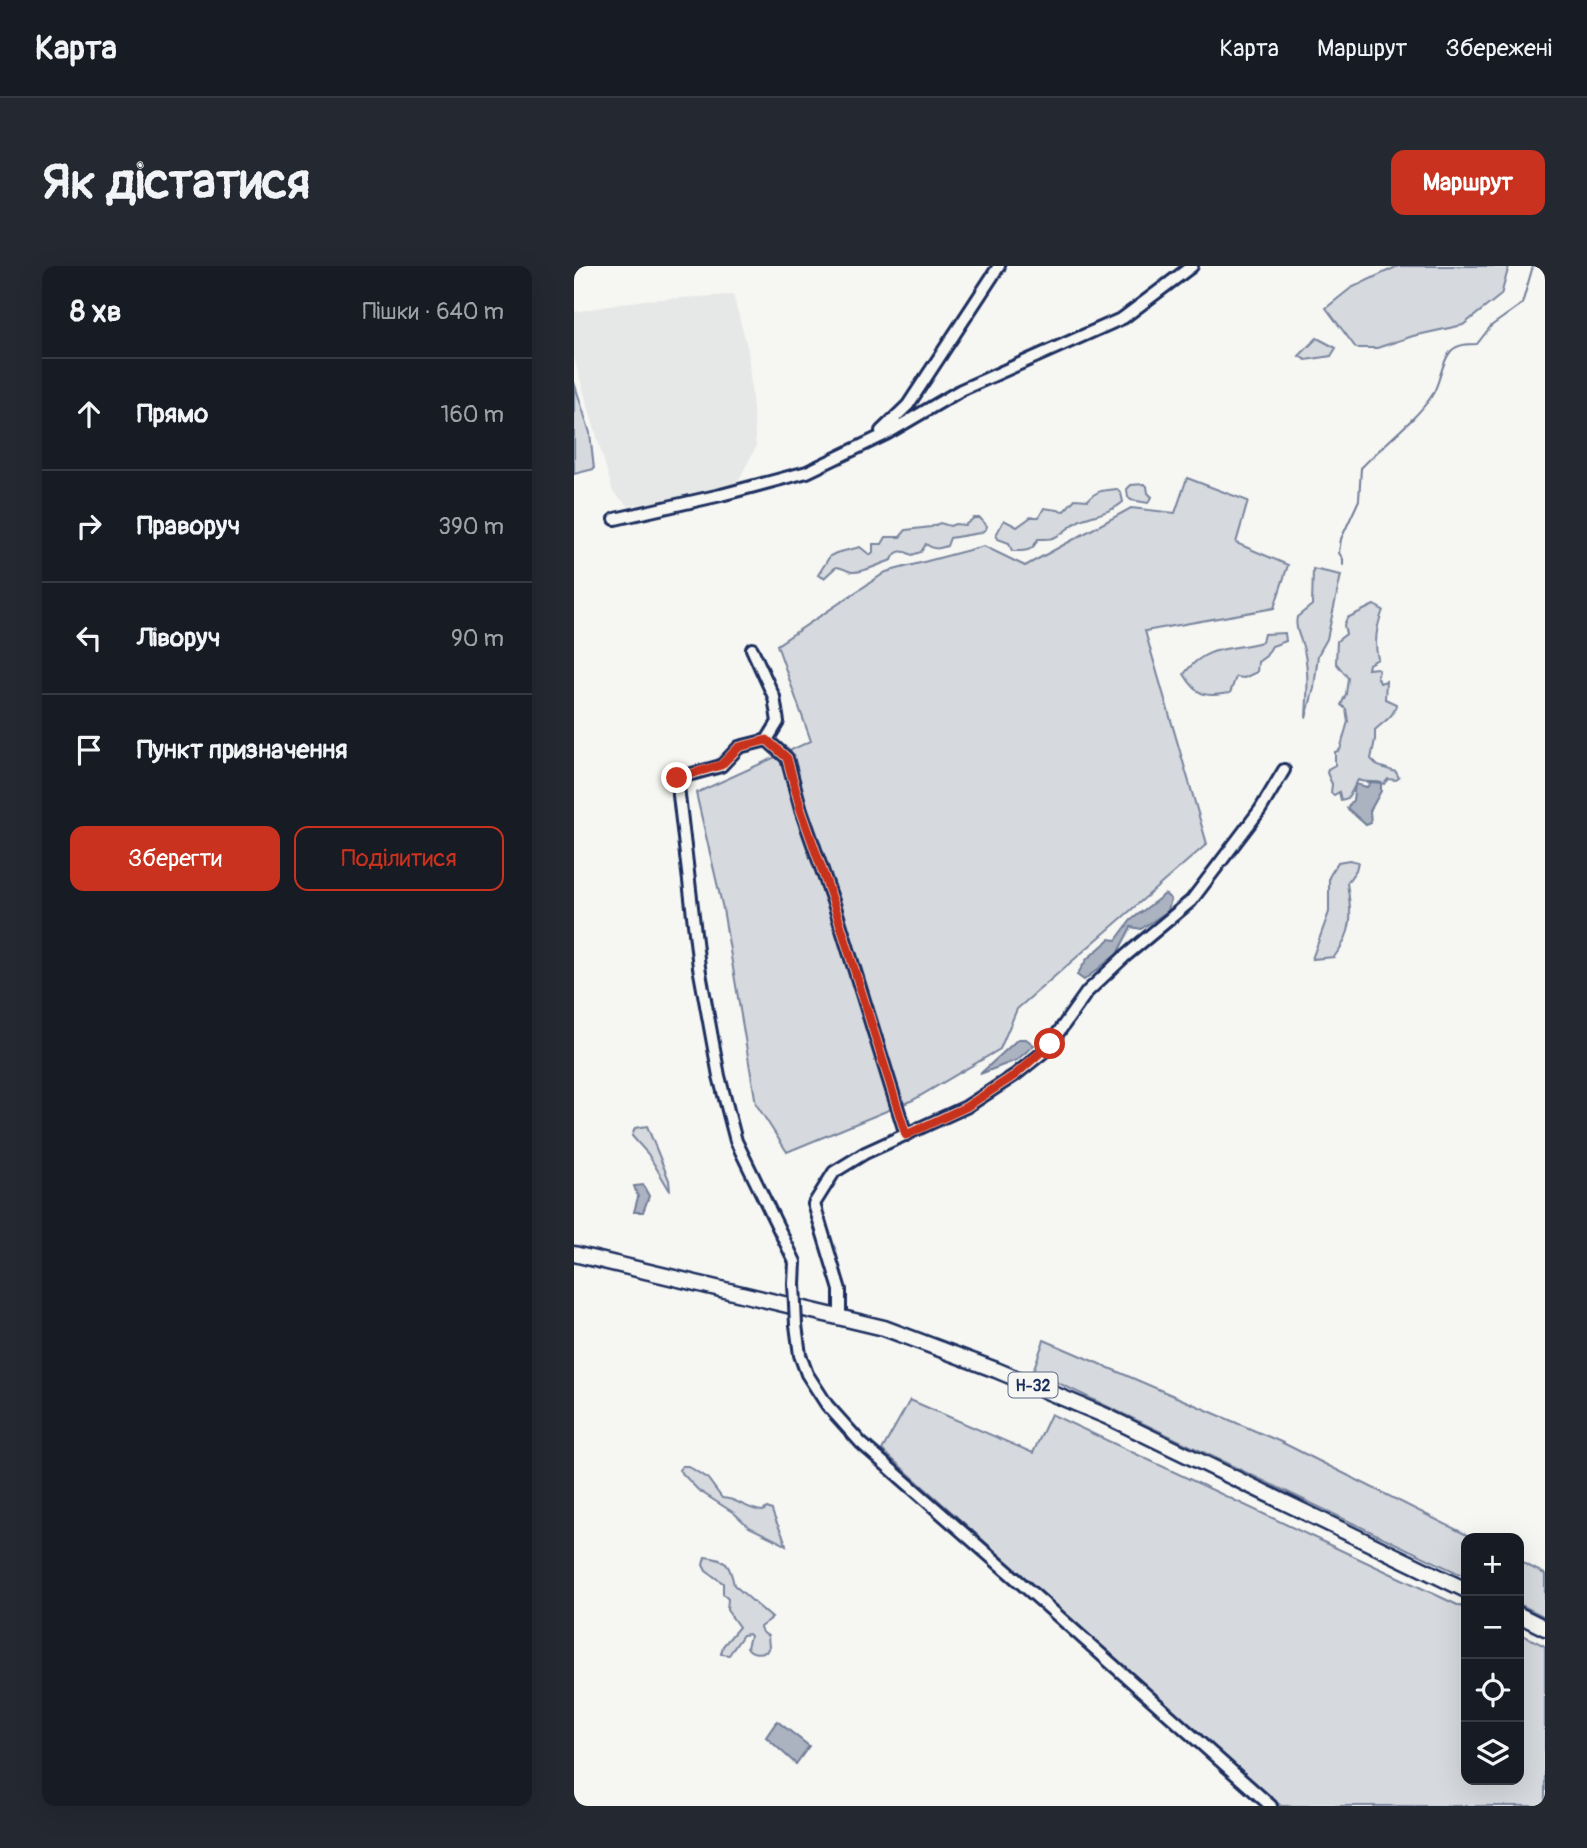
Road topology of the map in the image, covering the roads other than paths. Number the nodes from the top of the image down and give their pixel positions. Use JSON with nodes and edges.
{"nodes":[{"id":1,"x":999,"y":266,"type":"edge"},
{"id":2,"x":1192,"y":266,"type":"edge"},
{"id":3,"x":870,"y":441,"type":"junction"},
{"id":4,"x":615,"y":519,"type":"dead end"},
{"id":5,"x":752,"y":649,"type":"dead end"},
{"id":6,"x":767,"y":740,"type":"junction"},
{"id":7,"x":1284,"y":770,"type":"dead end"},
{"id":8,"x":906,"y":1135,"type":"junction"},
{"id":9,"x":574,"y":1254,"type":"edge"},
{"id":10,"x":840,"y":1317,"type":"junction"},
{"id":11,"x":1461,"y":1588,"type":"edge"},
{"id":12,"x":1524,"y":1618,"type":"edge"},
{"id":13,"x":1545,"y":1628,"type":"edge"},
{"id":14,"x":1270,"y":1806,"type":"edge"}],
"edges":[{"from":1,"to":3,"type":"street"},
{"from":2,"to":3,"type":"street"},
{"from":3,"to":4,"type":"street"},
{"from":5,"to":6,"type":"street"},
{"from":6,"to":8,"type":"street"},
{"from":6,"to":14,"type":"street","bridge":true},
{"from":7,"to":8,"type":"street"},
{"from":8,"to":10,"type":"street"},
{"from":9,"to":10,"type":"main road","number":"Н-32"},
{"from":10,"to":11,"type":"main road","number":"Н-32"},
{"from":12,"to":13,"type":"main road"}]}
